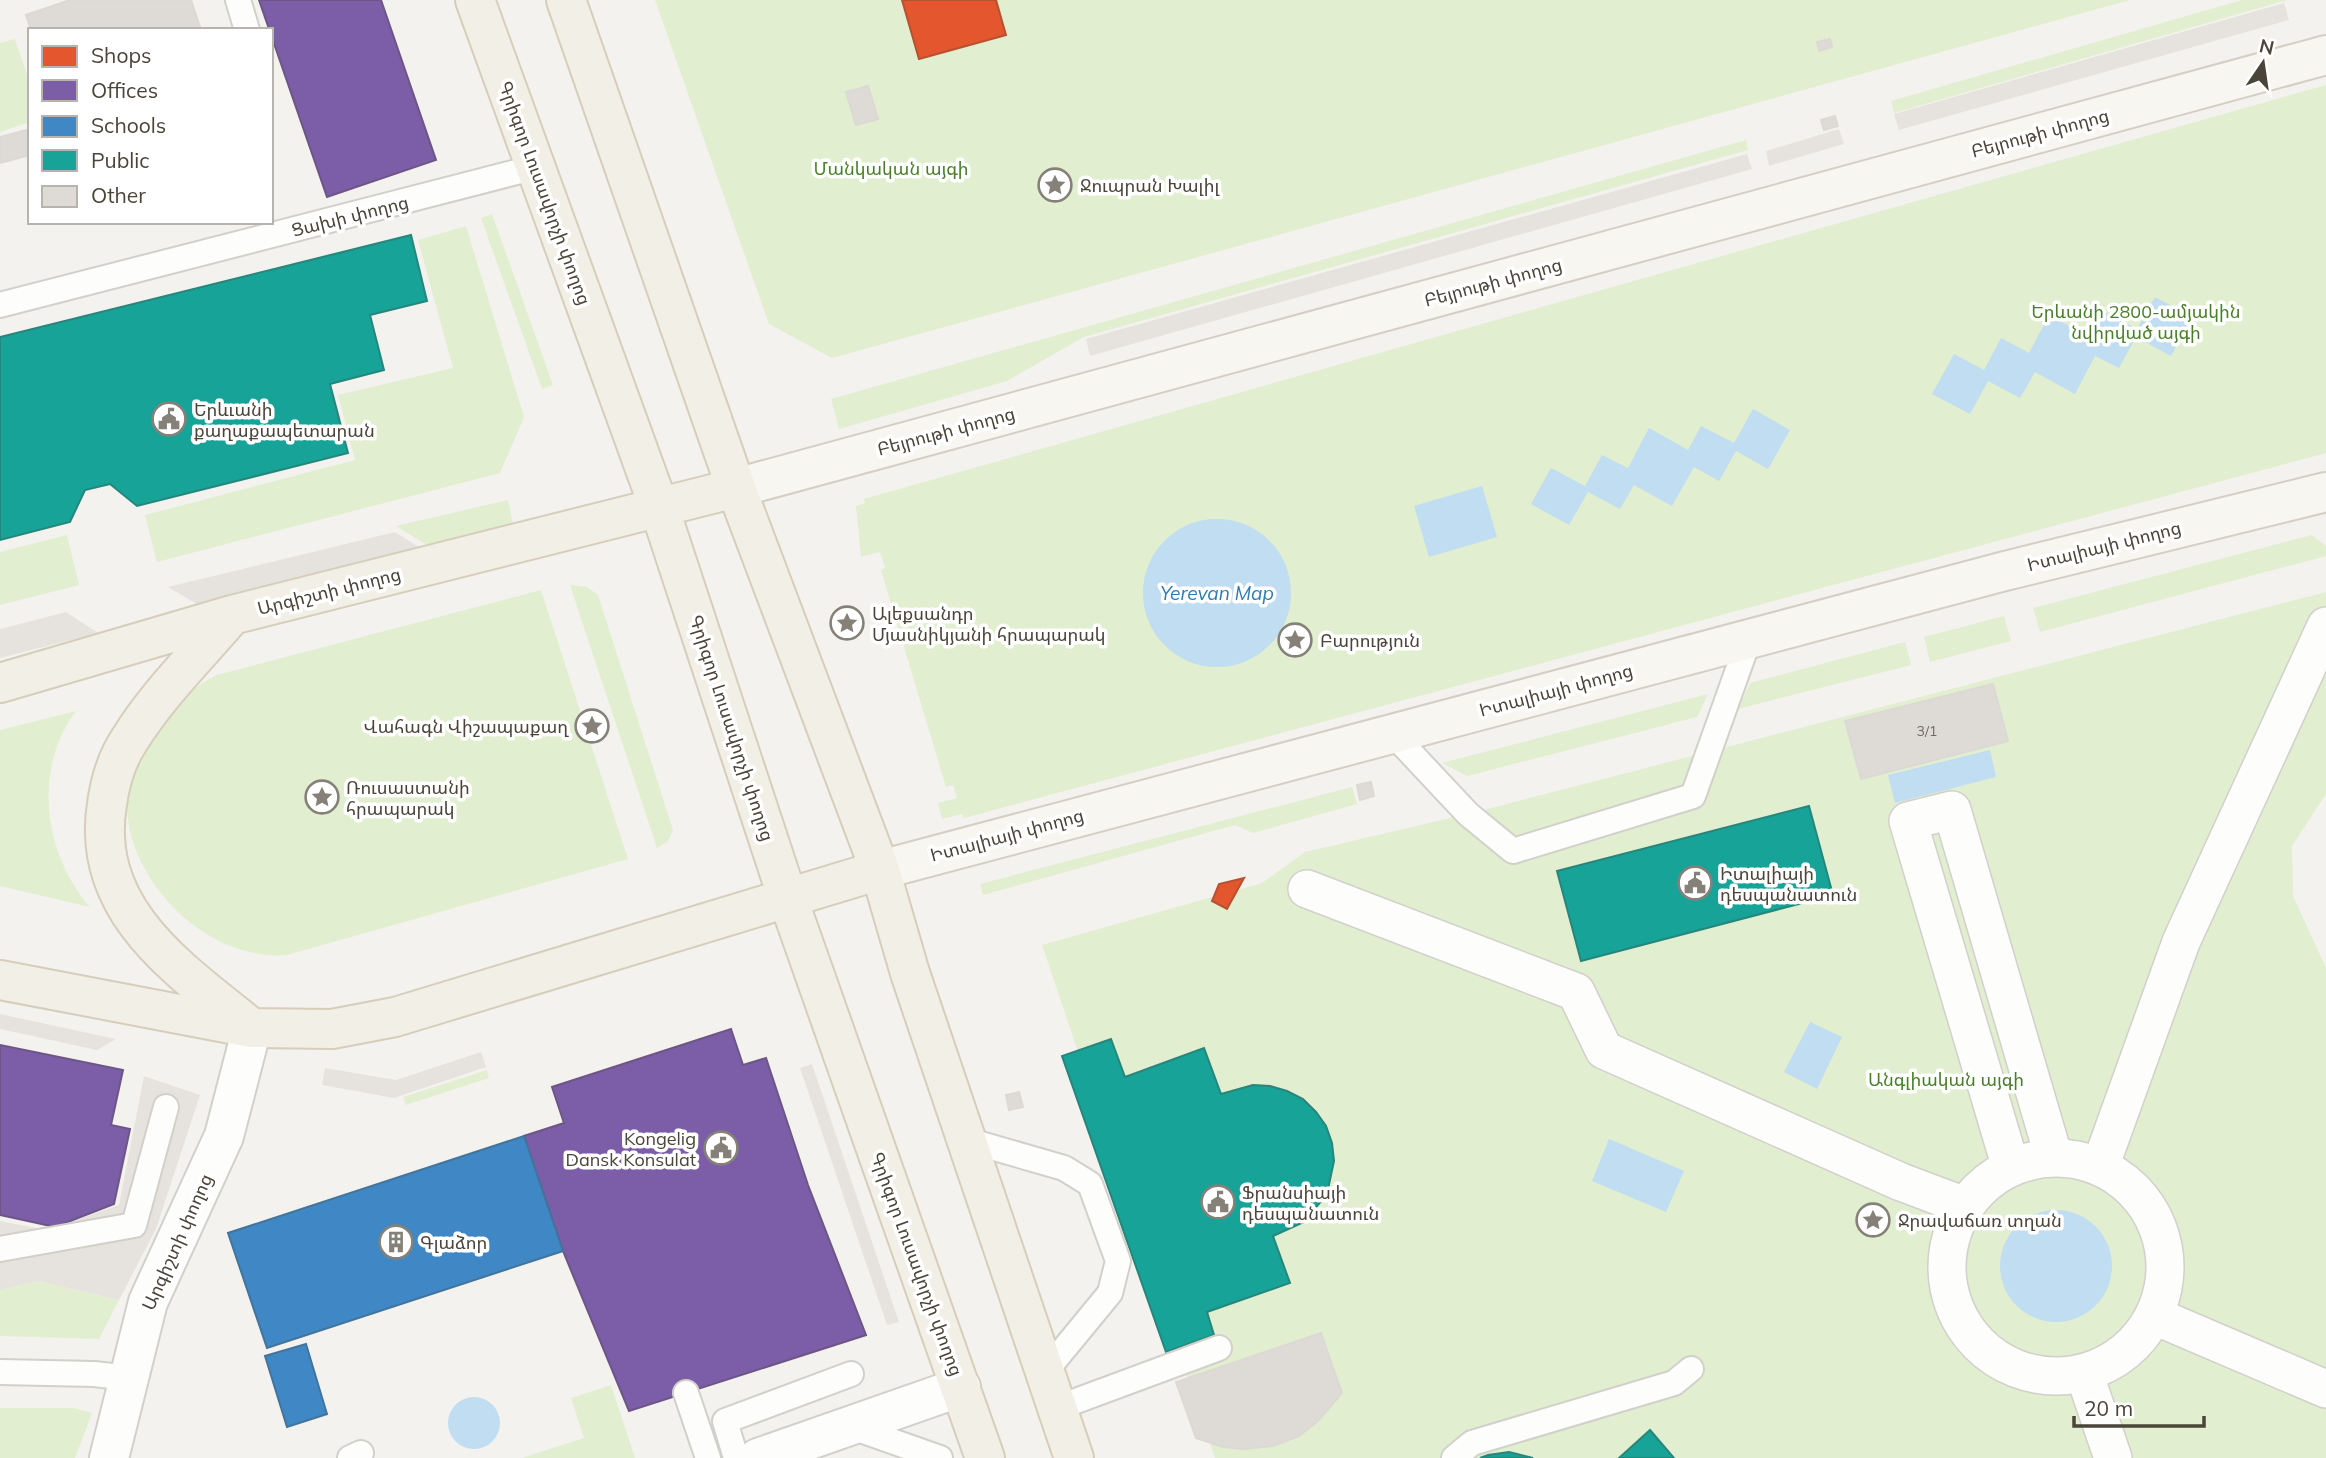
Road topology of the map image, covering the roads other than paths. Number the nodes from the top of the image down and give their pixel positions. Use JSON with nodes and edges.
{"nodes":[{"id":1,"x":238,"y":0,"type":"edge"},
{"id":2,"x":475,"y":0,"type":"edge"},
{"id":3,"x":566,"y":0,"type":"edge"},
{"id":4,"x":246,"y":28,"type":"edge"},
{"id":5,"x":2326,"y":55,"type":"edge"},
{"id":6,"x":536,"y":167,"type":"junction"},
{"id":7,"x":0,"y":305,"type":"edge"},
{"id":8,"x":736,"y":488,"type":"junction"},
{"id":9,"x":2326,"y":492,"type":"edge"},
{"id":10,"x":660,"y":510,"type":"junction"},
{"id":11,"x":232,"y":615,"type":"junction"},
{"id":12,"x":2326,"y":626,"type":"edge"},
{"id":13,"x":1749,"y":639,"type":"junction"},
{"id":14,"x":0,"y":683,"type":"edge"},
{"id":15,"x":1392,"y":733,"type":"junction"},
{"id":16,"x":880,"y":870,"type":"junction"},
{"id":17,"x":1307,"y":889,"type":"dead end"},
{"id":18,"x":788,"y":899,"type":"junction"},
{"id":19,"x":0,"y":980,"type":"edge"},
{"id":20,"x":251,"y":1028,"type":"junction"},
{"id":21,"x":166,"y":1107,"type":"dead end"},
{"id":22,"x":967,"y":1140,"type":"junction"},
{"id":23,"x":2054,"y":1158,"type":"junction"},
{"id":24,"x":2099,"y":1167,"type":"junction"},
{"id":25,"x":2011,"y":1168,"type":"junction"},
{"id":26,"x":1965,"y":1206,"type":"junction"},
{"id":27,"x":0,"y":1249,"type":"edge"},
{"id":28,"x":2155,"y":1316,"type":"junction"},
{"id":29,"x":1219,"y":1348,"type":"dead end"},
{"id":30,"x":1691,"y":1369,"type":"dead end"},
{"id":31,"x":0,"y":1372,"type":"edge"},
{"id":32,"x":1045,"y":1372,"type":"junction"},
{"id":33,"x":2084,"y":1373,"type":"junction"},
{"id":34,"x":851,"y":1374,"type":"dead end"},
{"id":35,"x":128,"y":1378,"type":"junction"},
{"id":36,"x":961,"y":1387,"type":"junction"},
{"id":37,"x":2326,"y":1389,"type":"edge"},
{"id":38,"x":686,"y":1392,"type":"dead end"},
{"id":39,"x":1057,"y":1408,"type":"junction"},
{"id":40,"x":849,"y":1426,"type":"junction"},
{"id":41,"x":109,"y":1458,"type":"edge"},
{"id":42,"x":708,"y":1458,"type":"edge"},
{"id":43,"x":736,"y":1458,"type":"edge"},
{"id":44,"x":758,"y":1458,"type":"edge"},
{"id":45,"x":940,"y":1458,"type":"edge"},
{"id":46,"x":985,"y":1458,"type":"edge"},
{"id":47,"x":1074,"y":1458,"type":"edge"},
{"id":48,"x":1454,"y":1458,"type":"edge"},
{"id":49,"x":2113,"y":1458,"type":"edge"}],
"edges":[{"from":1,"to":4,"type":"lane"},
{"from":2,"to":6,"type":"main road","name":"Գրիգոր Լուսավորչի փողոց"},
{"from":3,"to":8,"type":"main road"},
{"from":5,"to":8,"type":"main road","name":"Բեյրութի փողոց"},
{"from":6,"to":7,"type":"lane","name":"Ցախի փողոց"},
{"from":6,"to":10,"type":"main road","name":"Գրիգոր Լուսավորչի փողոց"},
{"from":8,"to":10,"type":"main road","name":"Բեյրութի փողոց"},
{"from":8,"to":16,"type":"main road"},
{"from":9,"to":13,"type":"main road","name":"Իտալիայի փողոց"},
{"from":10,"to":11,"type":"main road","name":"Արգիշտի փողոց"},
{"from":10,"to":18,"type":"main road","name":"Գրիգոր Լուսավորչի փողոց"},
{"from":11,"to":14,"type":"main road","name":"Արգիշտի փողոց"},
{"from":11,"to":20,"type":"main road"},
{"from":12,"to":24,"type":"street"},
{"from":13,"to":15,"type":"main road","name":"Իտալիայի փողոց"},
{"from":13,"to":15,"type":"lane"},
{"from":15,"to":16,"type":"main road","name":"Իտալիայի փողոց"},
{"from":16,"to":18,"type":"main road","name":"Իտալիայի փողոց"},
{"from":16,"to":22,"type":"main road"},
{"from":17,"to":26,"type":"street"},
{"from":18,"to":20,"type":"main road"},
{"from":18,"to":36,"type":"main road","name":"Գրիգոր Լուսավորչի փողոց"},
{"from":19,"to":20,"type":"main road"},
{"from":20,"to":35,"type":"street","name":"Արգիշտի փողոց"},
{"from":21,"to":27,"type":"lane"},
{"from":22,"to":32,"type":"main road"},
{"from":22,"to":32,"type":"lane"},
{"from":23,"to":24,"type":"street"},
{"from":23,"to":25,"type":"street"},
{"from":23,"to":25,"type":"street"},
{"from":24,"to":28,"type":"street"},
{"from":25,"to":26,"type":"street"},
{"from":26,"to":33,"type":"street"},
{"from":28,"to":33,"type":"street"},
{"from":28,"to":37,"type":"street"},
{"from":29,"to":39,"type":"lane"},
{"from":30,"to":48,"type":"lane"},
{"from":31,"to":35,"type":"lane"},
{"from":32,"to":39,"type":"main road"},
{"from":33,"to":49,"type":"street"},
{"from":34,"to":43,"type":"lane"},
{"from":35,"to":41,"type":"street","name":"Արգիշտի փողոց"},
{"from":36,"to":40,"type":"street"},
{"from":36,"to":46,"type":"main road","name":"Գրիգոր Լուսավորչի փողոց"},
{"from":38,"to":42,"type":"lane"},
{"from":39,"to":47,"type":"main road"},
{"from":40,"to":44,"type":"street"},
{"from":40,"to":45,"type":"lane"}]}
